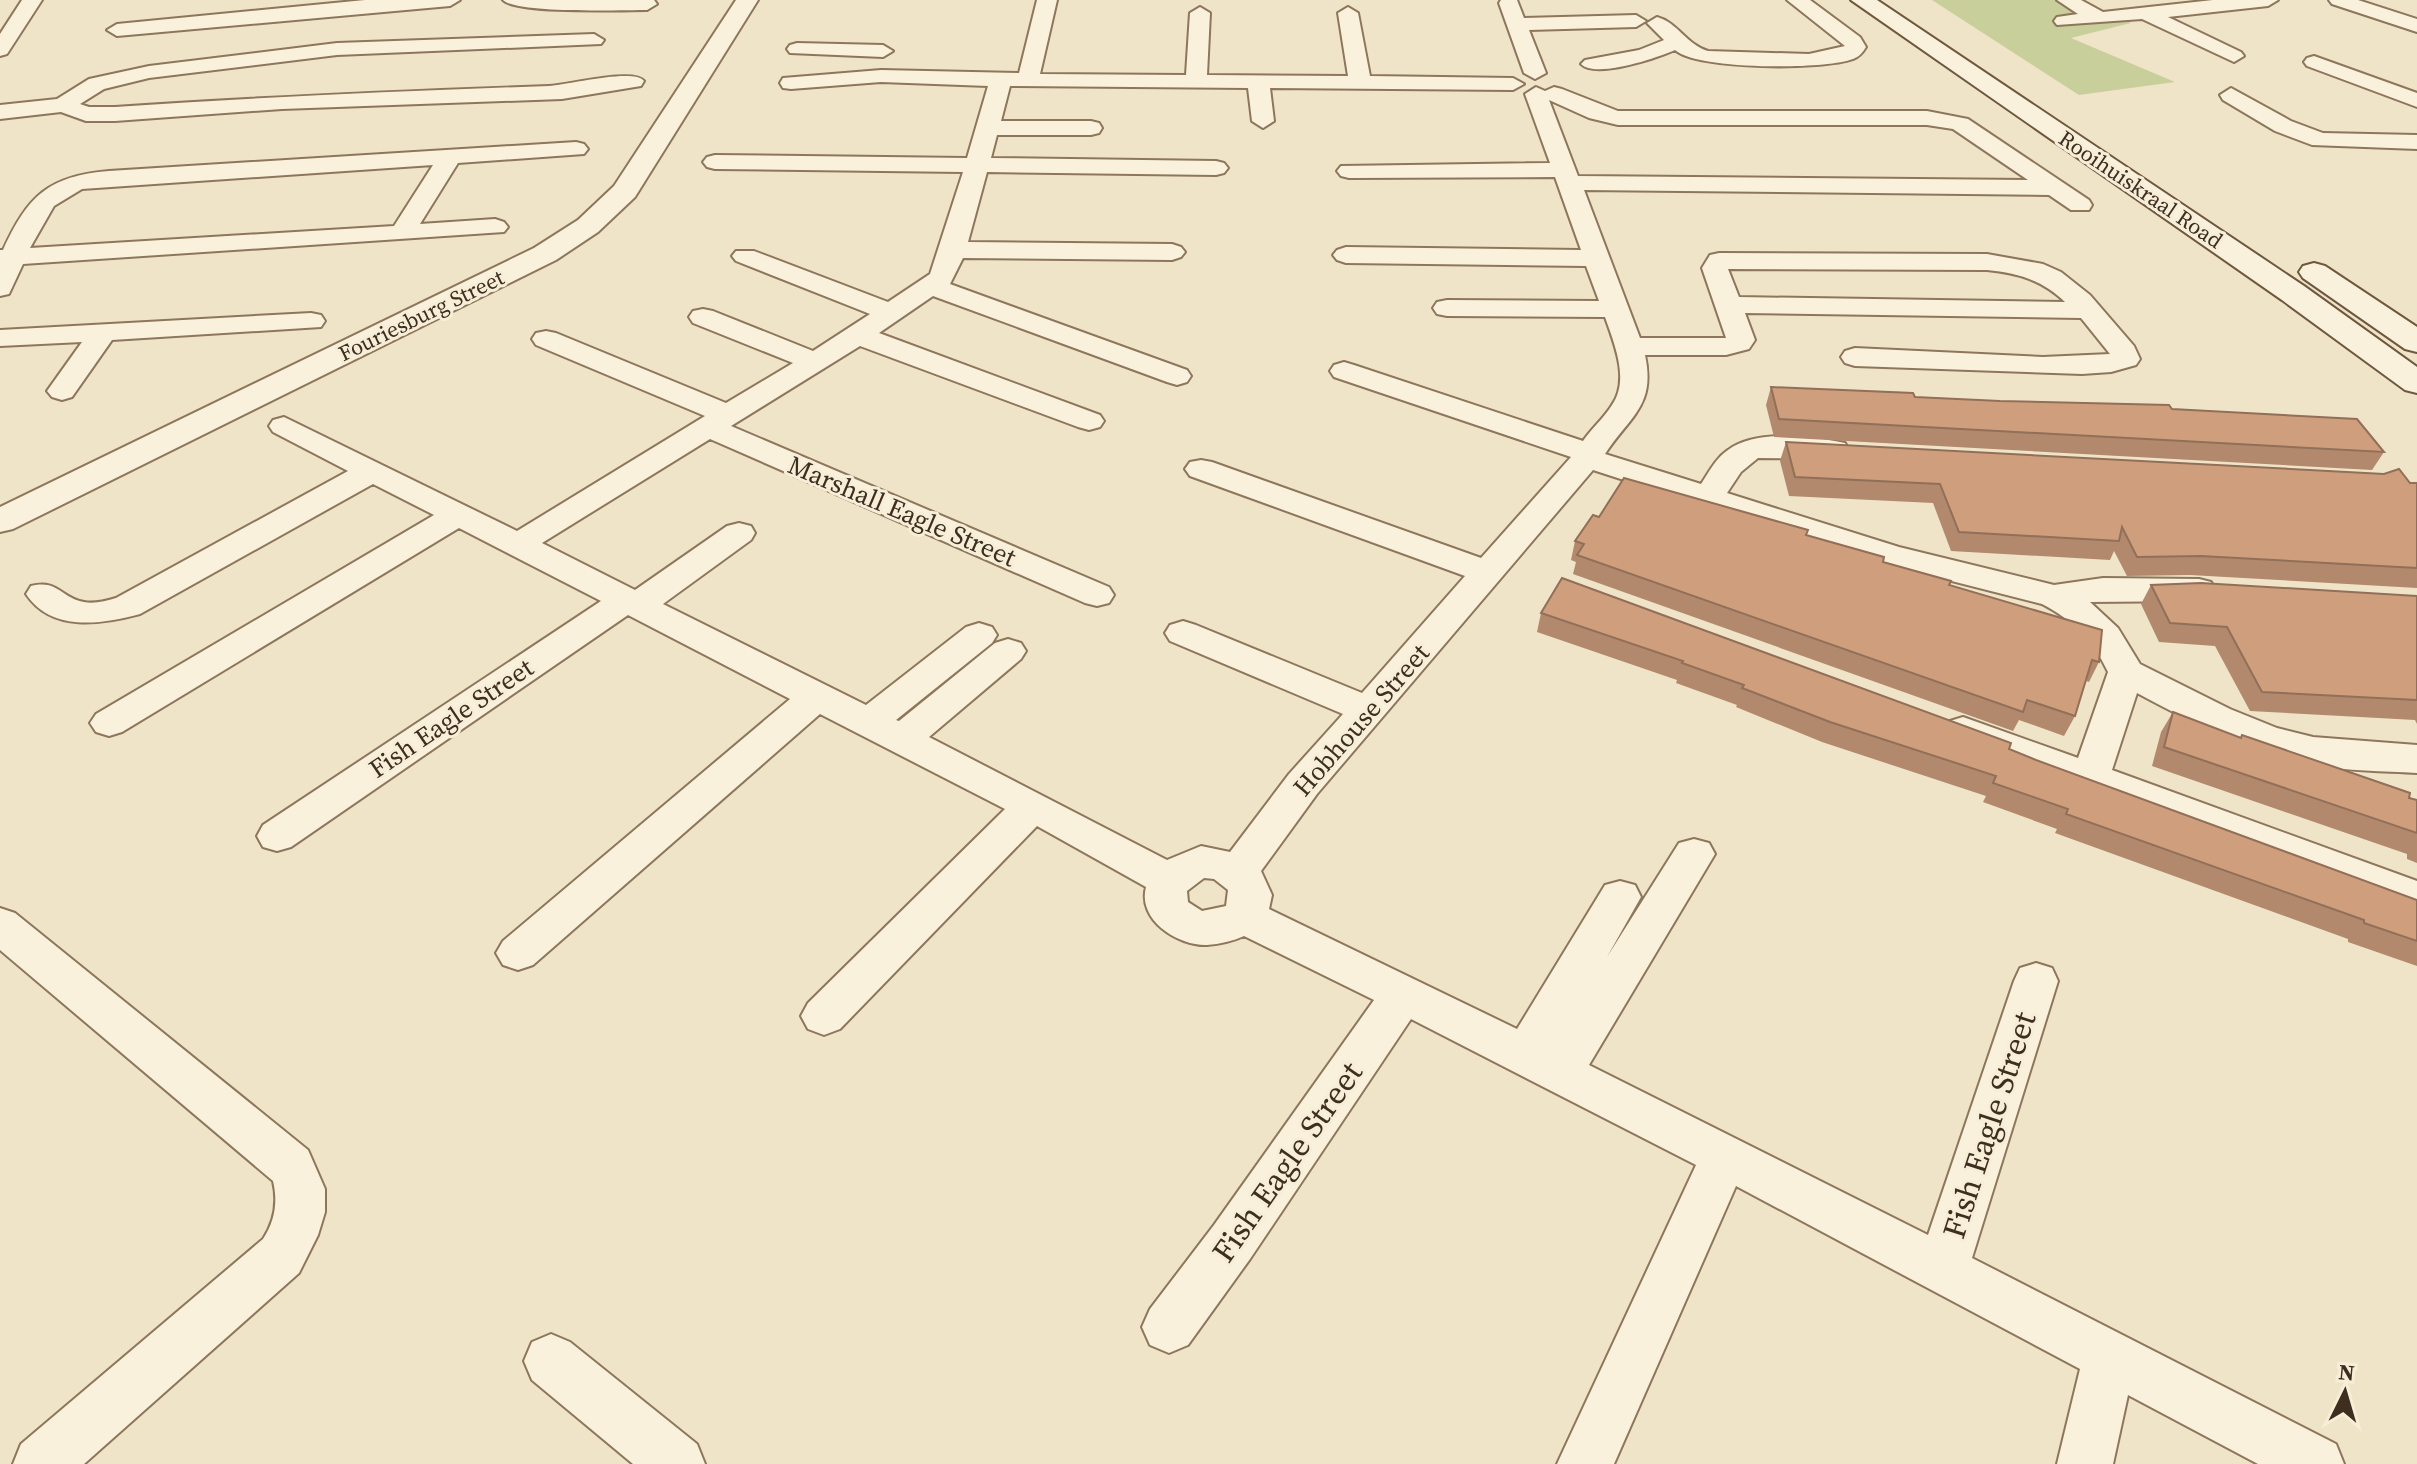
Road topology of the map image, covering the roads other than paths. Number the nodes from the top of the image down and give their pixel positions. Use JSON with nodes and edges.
{"nodes":[{"id":1,"x":32,"y":0,"type":"edge"},
{"id":2,"x":450,"y":0,"type":"edge"},
{"id":3,"x":513,"y":0,"type":"edge"},
{"id":4,"x":747,"y":0,"type":"edge"},
{"id":5,"x":1797,"y":0,"type":"edge"},
{"id":6,"x":1862,"y":0,"type":"edge"},
{"id":7,"x":1902,"y":0,"type":"edge"},
{"id":8,"x":2067,"y":0,"type":"edge"},
{"id":9,"x":2125,"y":0,"type":"edge"},
{"id":10,"x":2268,"y":0,"type":"edge"},
{"id":11,"x":2339,"y":0,"type":"edge"},
{"id":12,"x":647,"y":4,"type":"dead end"},
{"id":13,"x":1053,"y":7,"type":"edge"},
{"id":14,"x":346,"y":9,"type":"junction"},
{"id":15,"x":1200,"y":13,"type":"dead end"},
{"id":16,"x":1348,"y":13,"type":"dead end"},
{"id":17,"x":1513,"y":13,"type":"edge"},
{"id":18,"x":1639,"y":14,"type":"edge"},
{"id":19,"x":2147,"y":14,"type":"junction"},
{"id":20,"x":2100,"y":18,"type":"junction"},
{"id":21,"x":2064,"y":21,"type":"dead end"},
{"id":22,"x":2417,"y":26,"type":"edge"},
{"id":23,"x":117,"y":30,"type":"dead end"},
{"id":24,"x":594,"y":40,"type":"dead end"},
{"id":25,"x":1678,"y":42,"type":"junction"},
{"id":26,"x":337,"y":49,"type":"junction"},
{"id":27,"x":797,"y":49,"type":"dead end"},
{"id":28,"x":0,"y":50,"type":"edge"},
{"id":29,"x":1697,"y":55,"type":"junction"},
{"id":30,"x":2234,"y":56,"type":"dead end"},
{"id":31,"x":2314,"y":62,"type":"dead end"},
{"id":32,"x":1592,"y":64,"type":"dead end"},
{"id":33,"x":1679,"y":71,"type":"dead end"},
{"id":34,"x":915,"y":79,"type":"junction"},
{"id":35,"x":633,"y":81,"type":"dead end"},
{"id":36,"x":1025,"y":81,"type":"junction"},
{"id":37,"x":881,"y":82,"type":"junction"},
{"id":38,"x":1196,"y":82,"type":"junction"},
{"id":39,"x":1258,"y":82,"type":"junction"},
{"id":40,"x":791,"y":83,"type":"dead end"},
{"id":41,"x":1360,"y":83,"type":"junction"},
{"id":42,"x":1534,"y":86,"type":"junction"},
{"id":43,"x":2231,"y":95,"type":"dead end"},
{"id":44,"x":2417,"y":100,"type":"edge"},
{"id":45,"x":63,"y":105,"type":"junction"},
{"id":46,"x":906,"y":106,"type":"dead end"},
{"id":47,"x":0,"y":112,"type":"edge"},
{"id":48,"x":1263,"y":121,"type":"dead end"},
{"id":49,"x":1091,"y":128,"type":"dead end"},
{"id":50,"x":2108,"y":136,"type":"dead end"},
{"id":51,"x":2417,"y":142,"type":"edge"},
{"id":52,"x":576,"y":149,"type":"dead end"},
{"id":53,"x":851,"y":149,"type":"dead end"},
{"id":54,"x":982,"y":150,"type":"junction"},
{"id":55,"x":776,"y":155,"type":"dead end"},
{"id":56,"x":449,"y":159,"type":"junction"},
{"id":57,"x":715,"y":162,"type":"dead end"},
{"id":58,"x":1216,"y":168,"type":"dead end"},
{"id":59,"x":1349,"y":171,"type":"dead end"},
{"id":60,"x":1568,"y":176,"type":"junction"},
{"id":61,"x":2056,"y":188,"type":"junction"},
{"id":62,"x":2080,"y":205,"type":"dead end"},
{"id":63,"x":495,"y":227,"type":"dead end"},
{"id":64,"x":402,"y":233,"type":"junction"},
{"id":65,"x":953,"y":250,"type":"junction"},
{"id":66,"x":1172,"y":252,"type":"dead end"},
{"id":67,"x":1346,"y":255,"type":"dead end"},
{"id":68,"x":2289,"y":255,"type":"dead end"},
{"id":69,"x":745,"y":256,"type":"dead end"},
{"id":70,"x":8,"y":257,"type":"edge"},
{"id":71,"x":1597,"y":258,"type":"junction"},
{"id":72,"x":932,"y":287,"type":"junction"},
{"id":73,"x":0,"y":288,"type":"edge"},
{"id":74,"x":1728,"y":305,"type":"junction"},
{"id":75,"x":1900,"y":307,"type":"junction"},
{"id":76,"x":1447,"y":308,"type":"dead end"},
{"id":77,"x":1615,"y":309,"type":"junction"},
{"id":78,"x":2087,"y":310,"type":"junction"},
{"id":79,"x":892,"y":313,"type":"junction"},
{"id":80,"x":703,"y":317,"type":"dead end"},
{"id":81,"x":311,"y":321,"type":"dead end"},
{"id":82,"x":104,"y":331,"type":"junction"},
{"id":83,"x":858,"y":335,"type":"junction"},
{"id":84,"x":0,"y":338,"type":"edge"},
{"id":85,"x":546,"y":339,"type":"dead end"},
{"id":86,"x":2417,"y":342,"type":"edge"},
{"id":87,"x":1629,"y":346,"type":"junction"},
{"id":88,"x":1855,"y":357,"type":"dead end"},
{"id":89,"x":1928,"y":360,"type":"junction"},
{"id":90,"x":814,"y":361,"type":"junction"},
{"id":91,"x":1344,"y":371,"type":"dead end"},
{"id":92,"x":1177,"y":376,"type":"dead end"},
{"id":93,"x":2417,"y":383,"type":"edge"},
{"id":94,"x":62,"y":391,"type":"dead end"},
{"id":95,"x":718,"y":421,"type":"junction"},
{"id":96,"x":1089,"y":421,"type":"dead end"},
{"id":97,"x":284,"y":426,"type":"dead end"},
{"id":98,"x":1858,"y":452,"type":"edge"},
{"id":99,"x":1589,"y":456,"type":"junction"},
{"id":100,"x":1201,"y":469,"type":"dead end"},
{"id":101,"x":372,"y":471,"type":"junction"},
{"id":102,"x":1708,"y":498,"type":"junction"},
{"id":103,"x":0,"y":521,"type":"edge"},
{"id":104,"x":472,"y":521,"type":"junction"},
{"id":105,"x":739,"y":533,"type":"dead end"},
{"id":106,"x":518,"y":544,"type":"junction"},
{"id":107,"x":1490,"y":573,"type":"junction"},
{"id":108,"x":2234,"y":592,"type":"edge"},
{"id":109,"x":43,"y":594,"type":"dead end"},
{"id":110,"x":1097,"y":595,"type":"dead end"},
{"id":111,"x":2054,"y":596,"type":"junction"},
{"id":112,"x":631,"y":603,"type":"junction"},
{"id":113,"x":314,"y":629,"type":"dead end"},
{"id":114,"x":1183,"y":633,"type":"dead end"},
{"id":115,"x":2126,"y":672,"type":"junction"},
{"id":116,"x":817,"y":696,"type":"junction"},
{"id":117,"x":1369,"y":710,"type":"junction"},
{"id":118,"x":1928,"y":717,"type":"edge"},
{"id":119,"x":869,"y":722,"type":"junction"},
{"id":120,"x":109,"y":723,"type":"dead end"},
{"id":121,"x":901,"y":740,"type":"junction"},
{"id":122,"x":2417,"y":759,"type":"edge"},
{"id":123,"x":2091,"y":776,"type":"junction"},
{"id":124,"x":1033,"y":806,"type":"junction"},
{"id":125,"x":277,"y":836,"type":"dead end"},
{"id":126,"x":1694,"y":854,"type":"dead end"},
{"id":127,"x":1169,"y":880,"type":"junction"},
{"id":128,"x":1240,"y":894,"type":"junction"},
{"id":129,"x":1620,"y":897,"type":"dead end"},
{"id":130,"x":2417,"y":898,"type":"edge"},
{"id":131,"x":7,"y":941,"type":"edge"},
{"id":132,"x":518,"y":953,"type":"dead end"},
{"id":133,"x":2036,"y":981,"type":"dead end"},
{"id":134,"x":1403,"y":995,"type":"junction"},
{"id":135,"x":824,"y":1016,"type":"dead end"},
{"id":136,"x":1542,"y":1065,"type":"junction"},
{"id":137,"x":1725,"y":1156,"type":"junction"},
{"id":138,"x":1942,"y":1270,"type":"junction"},
{"id":139,"x":1169,"y":1327,"type":"dead end"},
{"id":140,"x":2110,"y":1355,"type":"junction"},
{"id":141,"x":551,"y":1361,"type":"dead end"},
{"id":142,"x":41,"y":1464,"type":"edge"},
{"id":143,"x":677,"y":1464,"type":"edge"},
{"id":144,"x":1585,"y":1464,"type":"edge"},
{"id":145,"x":2085,"y":1464,"type":"edge"},
{"id":146,"x":2316,"y":1464,"type":"edge"}],
"edges":[{"from":1,"to":28,"type":"street"},
{"from":2,"to":14,"type":"street"},
{"from":3,"to":12,"type":"street"},
{"from":4,"to":103,"type":"main road","name":"Fouriesburg Street"},
{"from":5,"to":29,"type":"street"},
{"from":6,"to":93,"type":"main road","name":"Rooihuiskraal Road"},
{"from":7,"to":50,"type":"main road","name":"Rooihuiskraal Road"},
{"from":8,"to":20,"type":"street"},
{"from":9,"to":19,"type":"street"},
{"from":10,"to":19,"type":"street"},
{"from":11,"to":22,"type":"street"},
{"from":13,"to":36,"type":"street"},
{"from":14,"to":23,"type":"street"},
{"from":14,"to":26,"type":"street"},
{"from":15,"to":38,"type":"street"},
{"from":16,"to":41,"type":"street"},
{"from":17,"to":18,"type":"street"},
{"from":17,"to":42,"type":"street","name":"Hobhouse Street"},
{"from":18,"to":25,"type":"street"},
{"from":19,"to":20,"type":"street"},
{"from":19,"to":30,"type":"street"},
{"from":20,"to":21,"type":"street"},
{"from":24,"to":26,"type":"street"},
{"from":25,"to":29,"type":"street"},
{"from":25,"to":32,"type":"street"},
{"from":26,"to":45,"type":"street"},
{"from":27,"to":37,"type":"street"},
{"from":29,"to":33,"type":"street"},
{"from":31,"to":44,"type":"street"},
{"from":34,"to":36,"type":"street"},
{"from":34,"to":37,"type":"street"},
{"from":34,"to":46,"type":"street"},
{"from":35,"to":45,"type":"street"},
{"from":36,"to":38,"type":"street"},
{"from":36,"to":54,"type":"street"},
{"from":37,"to":40,"type":"street"},
{"from":38,"to":39,"type":"street"},
{"from":39,"to":41,"type":"street"},
{"from":39,"to":48,"type":"street"},
{"from":41,"to":42,"type":"street"},
{"from":42,"to":60,"type":"street","name":"Hobhouse Street"},
{"from":42,"to":61,"type":"street"},
{"from":43,"to":51,"type":"street"},
{"from":45,"to":47,"type":"street"},
{"from":49,"to":54,"type":"street"},
{"from":52,"to":56,"type":"street"},
{"from":53,"to":54,"type":"street"},
{"from":54,"to":55,"type":"street"},
{"from":54,"to":57,"type":"street"},
{"from":54,"to":58,"type":"street"},
{"from":54,"to":65,"type":"street"},
{"from":56,"to":64,"type":"street"},
{"from":56,"to":70,"type":"street"},
{"from":59,"to":60,"type":"street"},
{"from":60,"to":61,"type":"street"},
{"from":60,"to":71,"type":"street","name":"Hobhouse Street"},
{"from":61,"to":62,"type":"street"},
{"from":63,"to":64,"type":"street"},
{"from":64,"to":70,"type":"street"},
{"from":65,"to":66,"type":"street"},
{"from":65,"to":72,"type":"street"},
{"from":67,"to":71,"type":"street"},
{"from":68,"to":86,"type":"main road"},
{"from":69,"to":79,"type":"street"},
{"from":70,"to":73,"type":"street"},
{"from":71,"to":77,"type":"street","name":"Hobhouse Street"},
{"from":72,"to":79,"type":"street"},
{"from":72,"to":92,"type":"street"},
{"from":74,"to":75,"type":"street"},
{"from":74,"to":78,"type":"street"},
{"from":74,"to":87,"type":"street"},
{"from":75,"to":78,"type":"street"},
{"from":75,"to":89,"type":"street"},
{"from":76,"to":77,"type":"street"},
{"from":77,"to":87,"type":"street","name":"Hobhouse Street"},
{"from":78,"to":89,"type":"street"},
{"from":79,"to":83,"type":"street"},
{"from":80,"to":90,"type":"street"},
{"from":81,"to":82,"type":"street"},
{"from":82,"to":84,"type":"street"},
{"from":82,"to":94,"type":"street"},
{"from":83,"to":90,"type":"street"},
{"from":83,"to":96,"type":"street"},
{"from":85,"to":95,"type":"street","name":"Marshall Eagle Street"},
{"from":87,"to":99,"type":"street","name":"Hobhouse Street"},
{"from":88,"to":89,"type":"street"},
{"from":90,"to":95,"type":"street"},
{"from":91,"to":99,"type":"street"},
{"from":95,"to":106,"type":"street"},
{"from":95,"to":110,"type":"street","name":"Marshall Eagle Street"},
{"from":97,"to":101,"type":"street"},
{"from":98,"to":102,"type":"street"},
{"from":99,"to":102,"type":"street"},
{"from":99,"to":107,"type":"street","name":"Hobhouse Street"},
{"from":100,"to":107,"type":"street"},
{"from":101,"to":104,"type":"street"},
{"from":101,"to":109,"type":"street"},
{"from":102,"to":111,"type":"street"},
{"from":104,"to":106,"type":"street"},
{"from":104,"to":113,"type":"street"},
{"from":104,"to":120,"type":"street"},
{"from":105,"to":112,"type":"street","name":"Fish Eagle Street"},
{"from":106,"to":112,"type":"street"},
{"from":107,"to":117,"type":"street","name":"Hobhouse Street"},
{"from":108,"to":111,"type":"street"},
{"from":111,"to":115,"type":"street"},
{"from":112,"to":116,"type":"street"},
{"from":112,"to":125,"type":"street","name":"Fish Eagle Street"},
{"from":114,"to":117,"type":"street"},
{"from":115,"to":122,"type":"street"},
{"from":115,"to":123,"type":"street"},
{"from":116,"to":119,"type":"street"},
{"from":116,"to":132,"type":"street"},
{"from":117,"to":128,"type":"street","name":"Hobhouse Street"},
{"from":118,"to":123,"type":"street"},
{"from":119,"to":121,"type":"street"},
{"from":119,"to":121,"type":"street"},
{"from":121,"to":124,"type":"street"},
{"from":123,"to":130,"type":"street"},
{"from":124,"to":127,"type":"street"},
{"from":124,"to":135,"type":"street"},
{"from":126,"to":136,"type":"street"},
{"from":127,"to":128,"type":"street","name":"Fish Eagle Street"},
{"from":127,"to":128,"type":"street"},
{"from":128,"to":134,"type":"street","name":"Fish Eagle Street"},
{"from":129,"to":136,"type":"street"},
{"from":131,"to":142,"type":"street"},
{"from":133,"to":138,"type":"street","name":"Fish Eagle Street"},
{"from":134,"to":136,"type":"street","name":"Fish Eagle Street"},
{"from":134,"to":139,"type":"street","name":"Fish Eagle Street"},
{"from":136,"to":137,"type":"street","name":"Fish Eagle Street"},
{"from":137,"to":138,"type":"street","name":"Fish Eagle Street"},
{"from":137,"to":144,"type":"street"},
{"from":138,"to":140,"type":"street","name":"Fish Eagle Street"},
{"from":140,"to":145,"type":"street"},
{"from":140,"to":146,"type":"street","name":"Fish Eagle Street"},
{"from":141,"to":143,"type":"street"}]}
